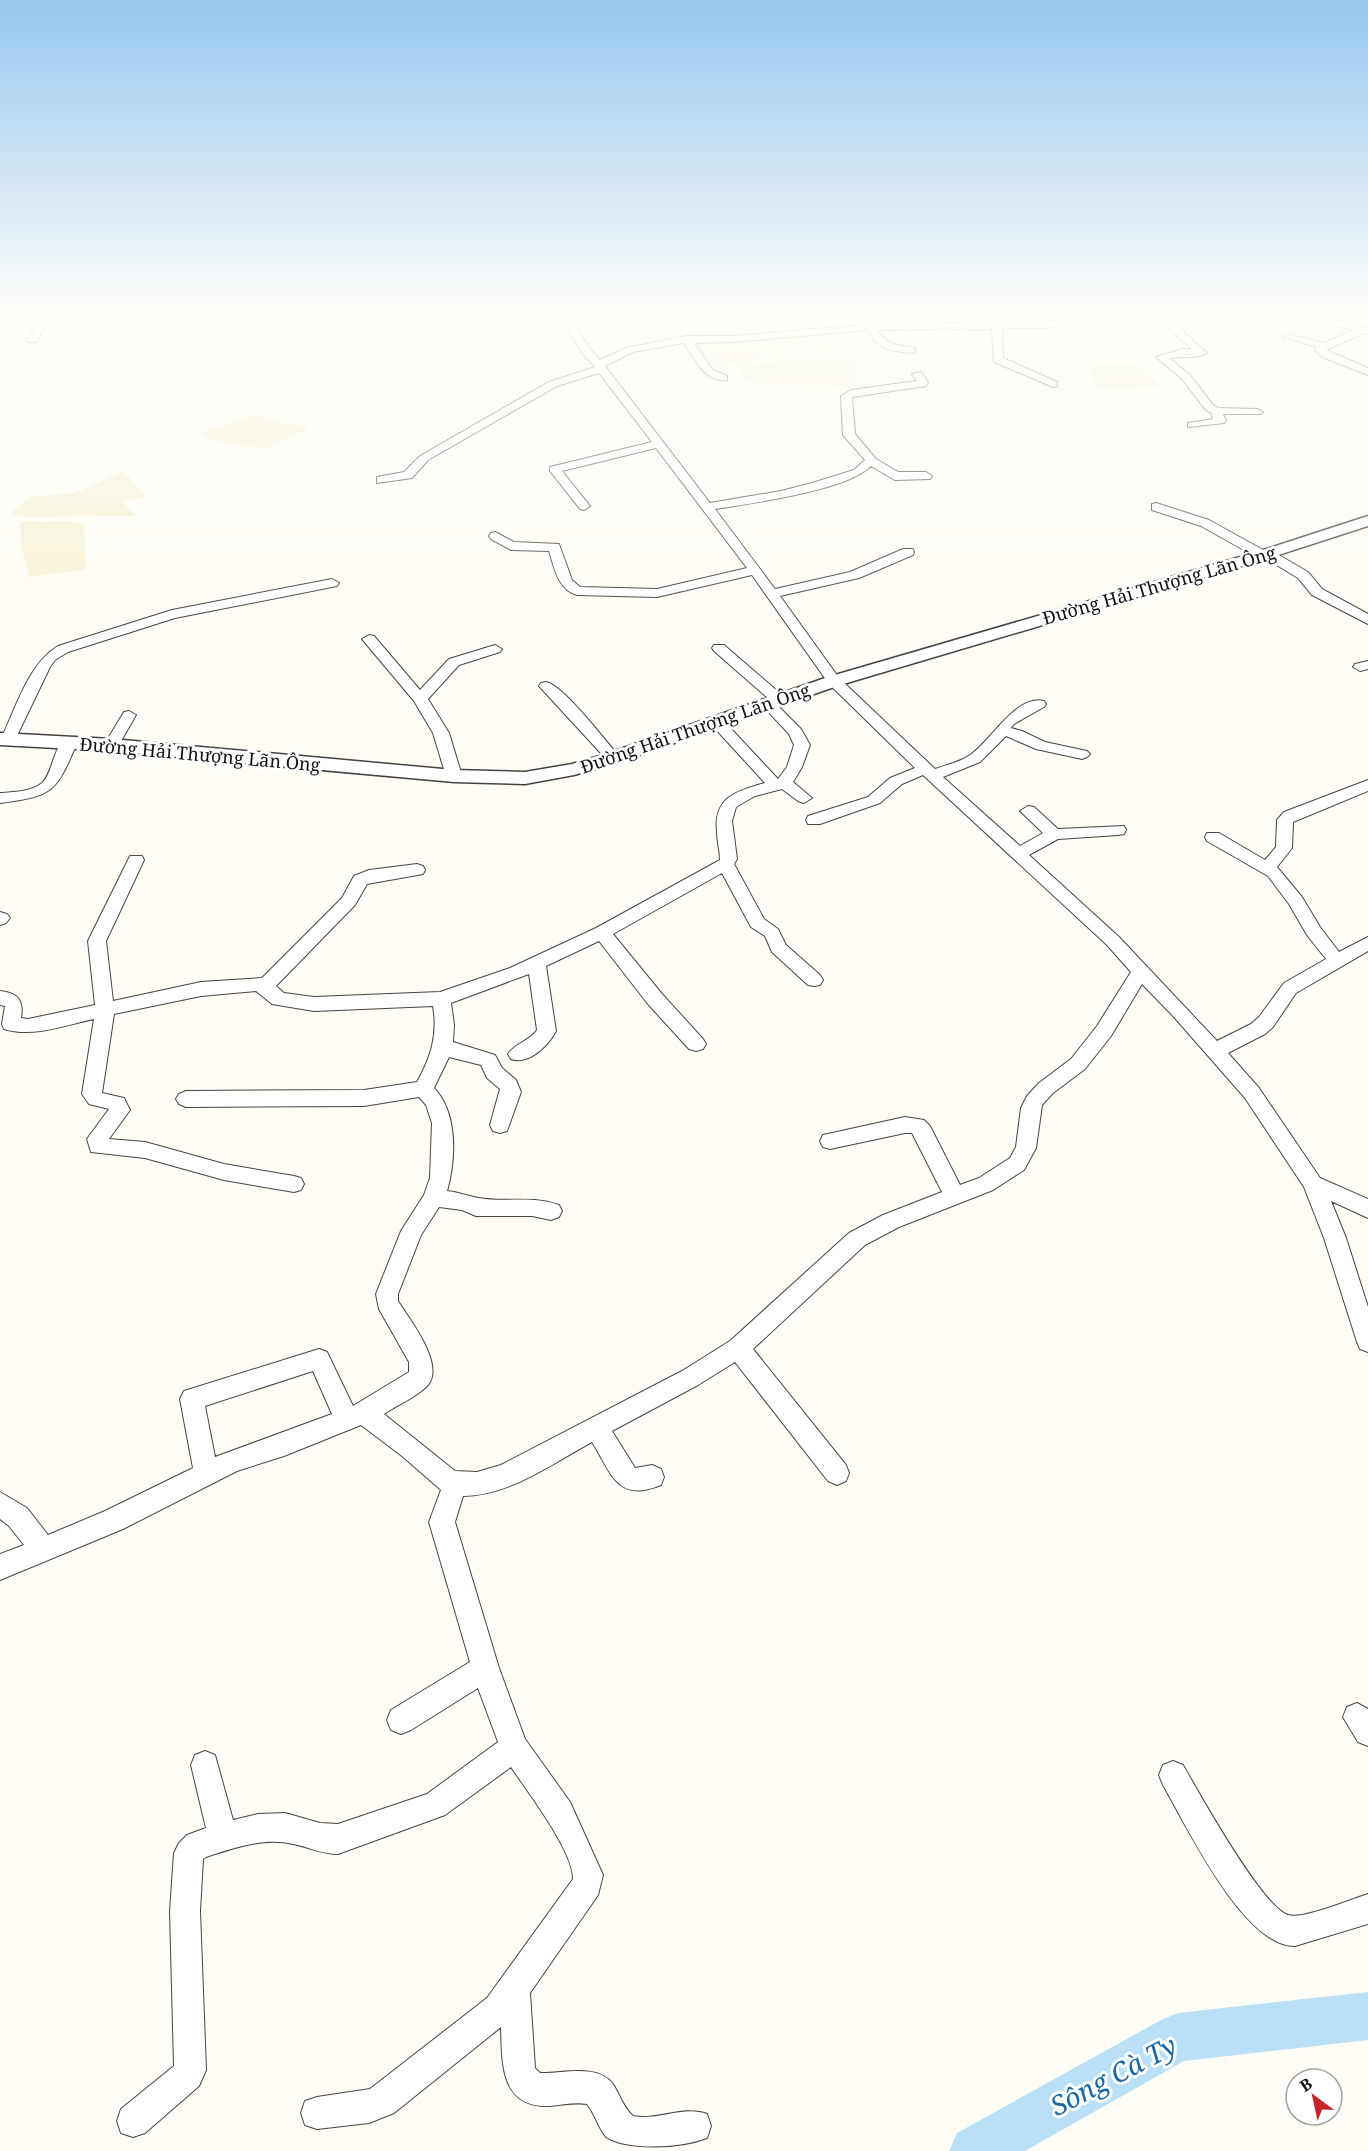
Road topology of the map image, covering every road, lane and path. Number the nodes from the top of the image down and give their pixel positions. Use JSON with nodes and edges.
{"nodes":[{"id":1,"x":500,"y":414,"type":"edge"},
{"id":2,"x":635,"y":414,"type":"edge"},
{"id":3,"x":847,"y":414,"type":"edge"},
{"id":4,"x":1217,"y":414,"type":"edge"},
{"id":5,"x":1192,"y":425,"type":"dead end"},
{"id":6,"x":657,"y":444,"type":"junction"},
{"id":7,"x":871,"y":461,"type":"junction"},
{"id":8,"x":926,"y":476,"type":"dead end"},
{"id":9,"x":381,"y":480,"type":"dead end"},
{"id":10,"x":584,"y":506,"type":"dead end"},
{"id":11,"x":707,"y":507,"type":"junction"},
{"id":12,"x":1156,"y":507,"type":"dead end"},
{"id":13,"x":1368,"y":521,"type":"edge"},
{"id":14,"x":495,"y":536,"type":"dead end"},
{"id":15,"x":908,"y":552,"type":"dead end"},
{"id":16,"x":1265,"y":555,"type":"junction"},
{"id":17,"x":755,"y":570,"type":"junction"},
{"id":18,"x":332,"y":583,"type":"dead end"},
{"id":19,"x":771,"y":594,"type":"junction"},
{"id":20,"x":1368,"y":620,"type":"edge"},
{"id":21,"x":369,"y":639,"type":"dead end"},
{"id":22,"x":719,"y":648,"type":"dead end"},
{"id":23,"x":495,"y":649,"type":"dead end"},
{"id":24,"x":402,"y":659,"type":"dead end"},
{"id":25,"x":834,"y":681,"type":"junction"},
{"id":26,"x":546,"y":686,"type":"dead end"},
{"id":27,"x":430,"y":687,"type":"junction"},
{"id":28,"x":420,"y":699,"type":"junction"},
{"id":29,"x":773,"y":701,"type":"junction"},
{"id":30,"x":1039,"y":704,"type":"dead end"},
{"id":31,"x":129,"y":715,"type":"dead end"},
{"id":32,"x":716,"y":721,"type":"junction"},
{"id":33,"x":1003,"y":732,"type":"junction"},
{"id":34,"x":4,"y":739,"type":"edge"},
{"id":35,"x":69,"y":743,"type":"junction"},
{"id":36,"x":112,"y":745,"type":"junction"},
{"id":37,"x":1082,"y":754,"type":"dead end"},
{"id":38,"x":613,"y":758,"type":"junction"},
{"id":39,"x":928,"y":772,"type":"junction"},
{"id":40,"x":454,"y":776,"type":"junction"},
{"id":41,"x":779,"y":784,"type":"junction"},
{"id":42,"x":1368,"y":785,"type":"edge"},
{"id":43,"x":0,"y":798,"type":"edge"},
{"id":44,"x":804,"y":798,"type":"dead end"},
{"id":45,"x":1028,"y":811,"type":"dead end"},
{"id":46,"x":814,"y":820,"type":"dead end"},
{"id":47,"x":1118,"y":830,"type":"dead end"},
{"id":48,"x":1054,"y":834,"type":"junction"},
{"id":49,"x":1213,"y":837,"type":"dead end"},
{"id":50,"x":1017,"y":855,"type":"junction"},
{"id":51,"x":136,"y":860,"type":"dead end"},
{"id":52,"x":726,"y":864,"type":"junction"},
{"id":53,"x":1268,"y":867,"type":"junction"},
{"id":54,"x":417,"y":870,"type":"dead end"},
{"id":55,"x":602,"y":932,"type":"junction"},
{"id":56,"x":1368,"y":943,"type":"edge"},
{"id":57,"x":1336,"y":960,"type":"junction"},
{"id":58,"x":537,"y":962,"type":"junction"},
{"id":59,"x":1140,"y":972,"type":"junction"},
{"id":60,"x":814,"y":980,"type":"dead end"},
{"id":61,"x":264,"y":987,"type":"junction"},
{"id":62,"x":0,"y":998,"type":"edge"},
{"id":63,"x":441,"y":999,"type":"junction"},
{"id":64,"x":105,"y":1009,"type":"junction"},
{"id":65,"x":6,"y":1030,"type":"edge"},
{"id":66,"x":696,"y":1044,"type":"dead end"},
{"id":67,"x":443,"y":1046,"type":"junction"},
{"id":68,"x":1214,"y":1051,"type":"junction"},
{"id":69,"x":518,"y":1054,"type":"dead end"},
{"id":70,"x":423,"y":1089,"type":"junction"},
{"id":71,"x":186,"y":1099,"type":"dead end"},
{"id":72,"x":500,"y":1125,"type":"dead end"},
{"id":73,"x":830,"y":1141,"type":"dead end"},
{"id":74,"x":294,"y":1184,"type":"dead end"},
{"id":75,"x":1313,"y":1184,"type":"junction"},
{"id":76,"x":955,"y":1196,"type":"junction"},
{"id":77,"x":434,"y":1198,"type":"junction"},
{"id":78,"x":1368,"y":1209,"type":"edge"},
{"id":79,"x":551,"y":1211,"type":"dead end"},
{"id":80,"x":1368,"y":1342,"type":"edge"},
{"id":81,"x":738,"y":1348,"type":"junction"},
{"id":82,"x":356,"y":1417,"type":"junction"},
{"id":83,"x":597,"y":1428,"type":"junction"},
{"id":84,"x":206,"y":1473,"type":"junction"},
{"id":85,"x":837,"y":1473,"type":"dead end"},
{"id":86,"x":652,"y":1477,"type":"dead end"},
{"id":87,"x":456,"y":1483,"type":"junction"},
{"id":88,"x":0,"y":1504,"type":"edge"},
{"id":89,"x":43,"y":1549,"type":"junction"},
{"id":90,"x":0,"y":1567,"type":"edge"},
{"id":91,"x":485,"y":1668,"type":"junction"},
{"id":92,"x":401,"y":1720,"type":"dead end"},
{"id":93,"x":514,"y":1748,"type":"junction"},
{"id":94,"x":205,"y":1765,"type":"dead end"},
{"id":95,"x":1173,"y":1775,"type":"dead end"},
{"id":96,"x":224,"y":1837,"type":"junction"},
{"id":97,"x":1368,"y":1910,"type":"edge"},
{"id":98,"x":514,"y":1989,"type":"junction"},
{"id":99,"x":317,"y":2113,"type":"dead end"},
{"id":100,"x":133,"y":2121,"type":"dead end"},
{"id":101,"x":695,"y":2126,"type":"dead end"}],
"edges":[{"from":1,"to":9,"type":"street"},
{"from":2,"to":6,"type":"street"},
{"from":3,"to":7,"type":"street"},
{"from":4,"to":5,"type":"street"},
{"from":6,"to":10,"type":"street"},
{"from":6,"to":11,"type":"street"},
{"from":7,"to":8,"type":"street"},
{"from":7,"to":11,"type":"street"},
{"from":11,"to":17,"type":"street"},
{"from":12,"to":16,"type":"street"},
{"from":13,"to":16,"type":"street","name":"Đường Hải Thượng Lãn Ông"},
{"from":14,"to":17,"type":"street"},
{"from":15,"to":19,"type":"street"},
{"from":16,"to":20,"type":"street"},
{"from":16,"to":25,"type":"street","name":"Đường Hải Thượng Lãn Ông"},
{"from":17,"to":19,"type":"street"},
{"from":18,"to":34,"type":"street"},
{"from":19,"to":25,"type":"street"},
{"from":21,"to":28,"type":"street"},
{"from":22,"to":29,"type":"street"},
{"from":23,"to":27,"type":"street"},
{"from":24,"to":27,"type":"street"},
{"from":25,"to":29,"type":"street","name":"Đường Hải Thượng Lãn Ông"},
{"from":25,"to":39,"type":"street"},
{"from":26,"to":38,"type":"street"},
{"from":27,"to":28,"type":"street"},
{"from":28,"to":40,"type":"street"},
{"from":29,"to":32,"type":"street","name":"Đường Hải Thượng Lãn Ông"},
{"from":29,"to":41,"type":"street"},
{"from":30,"to":33,"type":"street"},
{"from":31,"to":36,"type":"street"},
{"from":32,"to":38,"type":"street","name":"Đường Hải Thượng Lãn Ông"},
{"from":32,"to":41,"type":"street"},
{"from":33,"to":37,"type":"street"},
{"from":33,"to":39,"type":"street"},
{"from":34,"to":35,"type":"street","name":"Đường Hải Thượng Lãn Ông"},
{"from":35,"to":36,"type":"street","name":"Đường Hải Thượng Lãn Ông"},
{"from":35,"to":43,"type":"street"},
{"from":36,"to":40,"type":"street","name":"Đường Hải Thượng Lãn Ông"},
{"from":38,"to":40,"type":"street","name":"Đường Hải Thượng Lãn Ông"},
{"from":39,"to":46,"type":"street"},
{"from":39,"to":50,"type":"street"},
{"from":41,"to":44,"type":"street"},
{"from":41,"to":52,"type":"street"},
{"from":42,"to":53,"type":"street"},
{"from":45,"to":48,"type":"street"},
{"from":47,"to":48,"type":"street"},
{"from":48,"to":50,"type":"street"},
{"from":49,"to":53,"type":"street"},
{"from":50,"to":59,"type":"street"},
{"from":51,"to":64,"type":"street"},
{"from":52,"to":55,"type":"street"},
{"from":52,"to":60,"type":"street"},
{"from":53,"to":57,"type":"street"},
{"from":54,"to":61,"type":"street"},
{"from":55,"to":58,"type":"street"},
{"from":55,"to":66,"type":"street"},
{"from":56,"to":57,"type":"street"},
{"from":57,"to":68,"type":"street"},
{"from":58,"to":63,"type":"street"},
{"from":58,"to":69,"type":"street"},
{"from":59,"to":68,"type":"street"},
{"from":59,"to":76,"type":"street"},
{"from":61,"to":63,"type":"street"},
{"from":61,"to":64,"type":"street"},
{"from":62,"to":65,"type":"street"},
{"from":63,"to":67,"type":"street"},
{"from":64,"to":65,"type":"street"},
{"from":64,"to":74,"type":"street"},
{"from":67,"to":70,"type":"street"},
{"from":67,"to":72,"type":"street"},
{"from":68,"to":75,"type":"street"},
{"from":70,"to":71,"type":"street"},
{"from":70,"to":77,"type":"street"},
{"from":73,"to":76,"type":"street"},
{"from":75,"to":78,"type":"street"},
{"from":75,"to":80,"type":"street"},
{"from":76,"to":81,"type":"street"},
{"from":77,"to":79,"type":"street"},
{"from":77,"to":82,"type":"street"},
{"from":81,"to":83,"type":"street"},
{"from":81,"to":85,"type":"street"},
{"from":82,"to":84,"type":"street"},
{"from":82,"to":84,"type":"street"},
{"from":82,"to":87,"type":"street"},
{"from":83,"to":86,"type":"street"},
{"from":83,"to":87,"type":"street"},
{"from":84,"to":89,"type":"street"},
{"from":87,"to":91,"type":"street"},
{"from":88,"to":89,"type":"street"},
{"from":89,"to":90,"type":"street"},
{"from":91,"to":92,"type":"street"},
{"from":91,"to":93,"type":"street"},
{"from":93,"to":96,"type":"street"},
{"from":93,"to":98,"type":"street"},
{"from":94,"to":96,"type":"street"},
{"from":95,"to":97,"type":"street"},
{"from":96,"to":100,"type":"street"},
{"from":98,"to":99,"type":"street"},
{"from":98,"to":101,"type":"street"}]}
